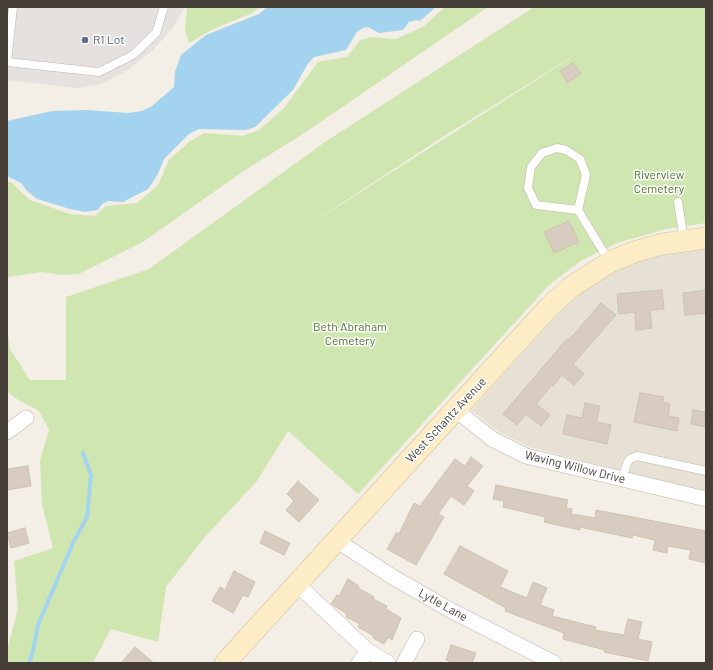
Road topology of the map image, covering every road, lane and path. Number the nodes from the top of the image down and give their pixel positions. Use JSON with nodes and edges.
{"nodes":[{"id":1,"x":13,"y":7,"type":"edge"},
{"id":2,"x":164,"y":7,"type":"edge"},
{"id":3,"x":7,"y":62,"type":"edge"},
{"id":4,"x":678,"y":202,"type":"dead end"},
{"id":5,"x":578,"y":210,"type":"junction"},
{"id":6,"x":706,"y":238,"type":"edge"},
{"id":7,"x":684,"y":241,"type":"junction"},
{"id":8,"x":610,"y":262,"type":"junction"},
{"id":9,"x":456,"y":410,"type":"junction"},
{"id":10,"x":26,"y":418,"type":"dead end"},
{"id":11,"x":7,"y":432,"type":"edge"},
{"id":12,"x":706,"y":471,"type":"edge"},
{"id":13,"x":622,"y":479,"type":"junction"},
{"id":14,"x":706,"y":499,"type":"edge"},
{"id":15,"x":336,"y":540,"type":"junction"},
{"id":16,"x":297,"y":584,"type":"junction"},
{"id":17,"x":417,"y":639,"type":"dead end"},
{"id":18,"x":363,"y":657,"type":"edge"},
{"id":19,"x":225,"y":663,"type":"edge"},
{"id":20,"x":388,"y":663,"type":"edge"},
{"id":21,"x":404,"y":663,"type":"edge"},
{"id":22,"x":554,"y":663,"type":"edge"}],
"edges":[{"from":1,"to":3,"type":"lane"},
{"from":2,"to":3,"type":"lane"},
{"from":4,"to":7,"type":"lane"},
{"from":5,"to":5,"type":"lane"},
{"from":5,"to":8,"type":"lane"},
{"from":6,"to":7,"type":"main road","name":"West Schantz Avenue"},
{"from":7,"to":8,"type":"main road","name":"West Schantz Avenue"},
{"from":8,"to":9,"type":"main road","name":"West Schantz Avenue"},
{"from":9,"to":13,"type":"street","name":"Waving Willow Drive"},
{"from":9,"to":15,"type":"main road","name":"West Schantz Avenue"},
{"from":10,"to":11,"type":"street"},
{"from":12,"to":13,"type":"lane"},
{"from":13,"to":14,"type":"street","name":"Waving Willow Drive"},
{"from":15,"to":16,"type":"main road","name":"West Schantz Avenue"},
{"from":15,"to":22,"type":"street","name":"Lytle Lane"},
{"from":16,"to":18,"type":"street"},
{"from":16,"to":19,"type":"main road","name":"West Schantz Avenue"},
{"from":17,"to":21,"type":"street"},
{"from":18,"to":20,"type":"street"}]}
